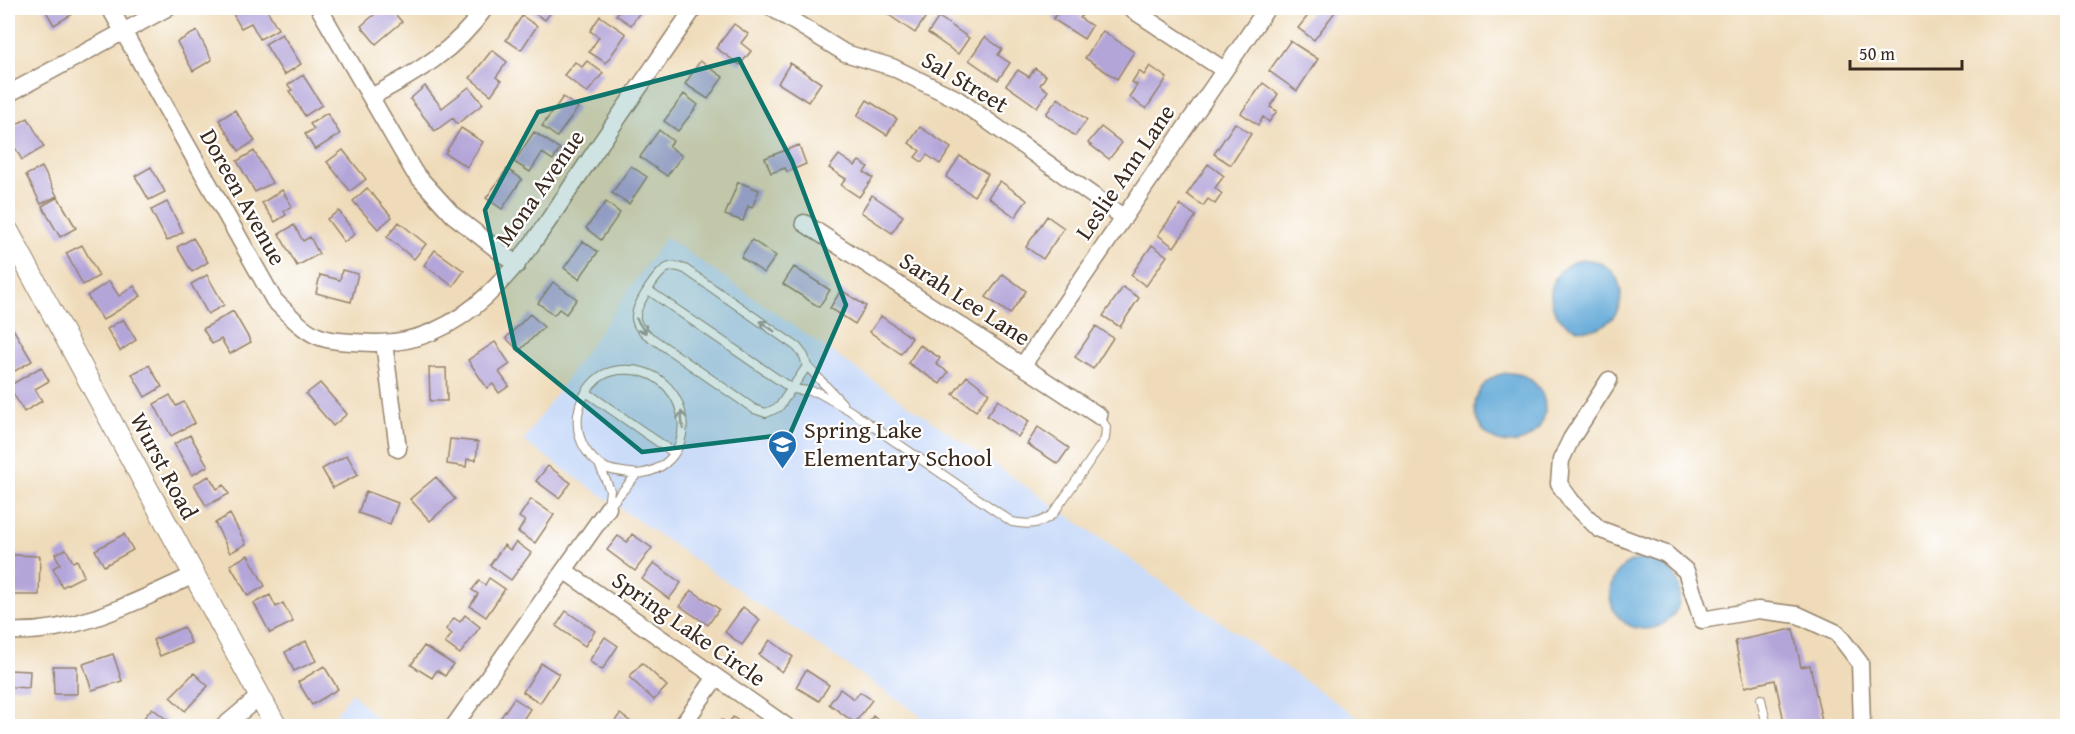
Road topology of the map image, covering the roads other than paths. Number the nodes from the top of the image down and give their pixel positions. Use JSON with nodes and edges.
{"nodes":[{"id":1,"x":110,"y":8,"type":"edge"},
{"id":2,"x":167,"y":8,"type":"edge"},
{"id":3,"x":319,"y":8,"type":"edge"},
{"id":4,"x":485,"y":8,"type":"edge"},
{"id":5,"x":694,"y":8,"type":"edge"},
{"id":6,"x":772,"y":8,"type":"edge"},
{"id":7,"x":1130,"y":8,"type":"edge"},
{"id":8,"x":1268,"y":8,"type":"edge"},
{"id":9,"x":123,"y":32,"type":"junction"},
{"id":10,"x":1224,"y":70,"type":"junction"},
{"id":11,"x":8,"y":94,"type":"edge"},
{"id":12,"x":371,"y":97,"type":"junction"},
{"id":13,"x":1123,"y":218,"type":"junction"},
{"id":14,"x":804,"y":223,"type":"dead end"},
{"id":15,"x":8,"y":231,"type":"edge"},
{"id":16,"x":517,"y":265,"type":"junction"},
{"id":17,"x":648,"y":290,"type":"junction"},
{"id":18,"x":384,"y":343,"type":"junction"},
{"id":19,"x":1023,"y":364,"type":"junction"},
{"id":20,"x":807,"y":366,"type":"junction"},
{"id":21,"x":1609,"y":380,"type":"dead end"},
{"id":22,"x":792,"y":389,"type":"junction"},
{"id":23,"x":586,"y":392,"type":"junction"},
{"id":24,"x":849,"y":410,"type":"junction"},
{"id":25,"x":1099,"y":416,"type":"joint"},
{"id":26,"x":399,"y":449,"type":"dead end"},
{"id":27,"x":674,"y":453,"type":"junction"},
{"id":28,"x":599,"y":464,"type":"junction"},
{"id":29,"x":637,"y":474,"type":"junction"},
{"id":30,"x":608,"y":508,"type":"junction"},
{"id":31,"x":565,"y":571,"type":"junction"},
{"id":32,"x":194,"y":575,"type":"junction"},
{"id":33,"x":8,"y":631,"type":"edge"},
{"id":34,"x":716,"y":677,"type":"junction"},
{"id":35,"x":260,"y":696,"type":"junction"},
{"id":36,"x":1761,"y":699,"type":"dead end"},
{"id":37,"x":224,"y":726,"type":"edge"},
{"id":38,"x":276,"y":726,"type":"edge"},
{"id":39,"x":454,"y":726,"type":"edge"},
{"id":40,"x":682,"y":726,"type":"edge"},
{"id":41,"x":786,"y":726,"type":"edge"},
{"id":42,"x":1767,"y":726,"type":"edge"},
{"id":43,"x":1862,"y":726,"type":"edge"}],
"edges":[{"from":1,"to":9,"type":"street","name":"Doreen Avenue"},
{"from":2,"to":9,"type":"street"},
{"from":3,"to":12,"type":"street"},
{"from":4,"to":12,"type":"street"},
{"from":5,"to":16,"type":"street","name":"Mona Avenue"},
{"from":6,"to":13,"type":"street","name":"Sal Street"},
{"from":7,"to":10,"type":"street"},
{"from":8,"to":10,"type":"street","name":"Leslie Ann Lane"},
{"from":9,"to":11,"type":"street"},
{"from":9,"to":18,"type":"street","name":"Doreen Avenue"},
{"from":10,"to":13,"type":"street","name":"Leslie Ann Lane"},
{"from":12,"to":16,"type":"street"},
{"from":13,"to":19,"type":"street","name":"Leslie Ann Lane"},
{"from":14,"to":19,"type":"street","name":"Sarah Lee Lane"},
{"from":15,"to":32,"type":"street","name":"Wurst Road"},
{"from":16,"to":18,"type":"street","name":"Mona Avenue"},
{"from":20,"to":17,"type":"lane","one_way":true},
{"from":17,"to":22,"type":"lane"},
{"from":17,"to":22,"type":"lane","one_way":true},
{"from":18,"to":26,"type":"street"},
{"from":19,"to":25,"type":"street","name":"Sarah Lee Lane"},
{"from":20,"to":22,"type":"lane"},
{"from":20,"to":24,"type":"lane"},
{"from":21,"to":43,"type":"street"},
{"from":22,"to":24,"type":"lane"},
{"from":23,"to":27,"type":"lane"},
{"from":27,"to":23,"type":"lane","one_way":true},
{"from":23,"to":28,"type":"lane"},
{"from":24,"to":25,"type":"lane"},
{"from":27,"to":29,"type":"lane"},
{"from":28,"to":29,"type":"lane"},
{"from":28,"to":30,"type":"lane"},
{"from":29,"to":30,"type":"lane"},
{"from":30,"to":31,"type":"street"},
{"from":31,"to":34,"type":"street","name":"Spring Lake Circle"},
{"from":31,"to":39,"type":"street"},
{"from":32,"to":33,"type":"street"},
{"from":32,"to":35,"type":"street","name":"Wurst Road"},
{"from":34,"to":40,"type":"street"},
{"from":34,"to":41,"type":"street","name":"Spring Lake Circle"},
{"from":35,"to":37,"type":"street"},
{"from":35,"to":38,"type":"street","name":"Wurst Road"},
{"from":36,"to":42,"type":"lane"}]}
